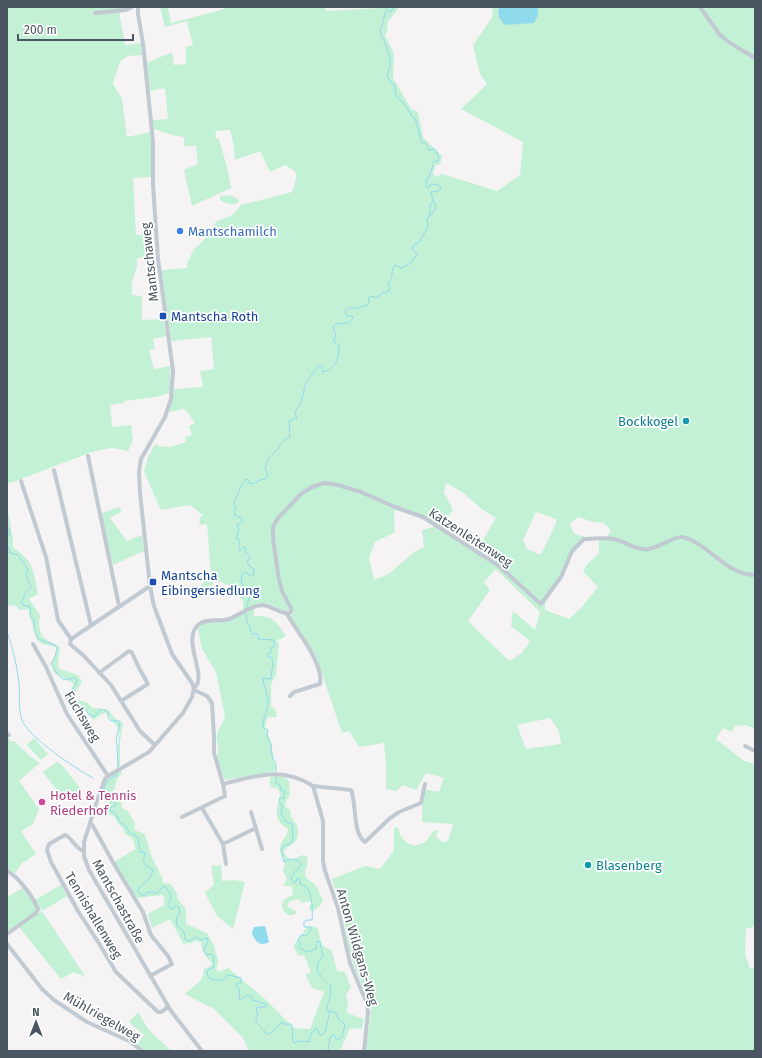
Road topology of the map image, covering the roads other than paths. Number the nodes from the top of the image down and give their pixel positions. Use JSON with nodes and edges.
{"nodes":[{"id":1,"x":132,"y":7,"type":"edge"},
{"id":2,"x":135,"y":7,"type":"edge"},
{"id":3,"x":138,"y":7,"type":"edge"},
{"id":4,"x":700,"y":7,"type":"edge"},
{"id":5,"x":95,"y":13,"type":"dead end"},
{"id":6,"x":138,"y":14,"type":"junction"},
{"id":7,"x":755,"y":58,"type":"edge"},
{"id":8,"x":88,"y":456,"type":"dead end"},
{"id":9,"x":54,"y":470,"type":"dead end"},
{"id":10,"x":20,"y":481,"type":"dead end"},
{"id":11,"x":755,"y":575,"type":"edge"},
{"id":12,"x":150,"y":586,"type":"junction"},
{"id":13,"x":119,"y":606,"type":"junction"},
{"id":14,"x":287,"y":614,"type":"junction"},
{"id":15,"x":91,"y":625,"type":"junction"},
{"id":16,"x":70,"y":639,"type":"junction"},
{"id":17,"x":33,"y":644,"type":"dead end"},
{"id":18,"x":99,"y":673,"type":"junction"},
{"id":19,"x":194,"y":689,"type":"junction"},
{"id":20,"x":290,"y":696,"type":"dead end"},
{"id":21,"x":121,"y":701,"type":"junction"},
{"id":22,"x":155,"y":745,"type":"junction"},
{"id":23,"x":745,"y":746,"type":"dead end"},
{"id":24,"x":755,"y":751,"type":"edge"},
{"id":25,"x":108,"y":776,"type":"junction"},
{"id":26,"x":223,"y":784,"type":"junction"},
{"id":27,"x":425,"y":784,"type":"dead end"},
{"id":28,"x":313,"y":786,"type":"junction"},
{"id":29,"x":202,"y":808,"type":"junction"},
{"id":30,"x":251,"y":812,"type":"dead end"},
{"id":31,"x":182,"y":817,"type":"dead end"},
{"id":32,"x":90,"y":823,"type":"junction"},
{"id":33,"x":256,"y":828,"type":"junction"},
{"id":34,"x":222,"y":844,"type":"junction"},
{"id":35,"x":262,"y":849,"type":"dead end"},
{"id":36,"x":84,"y":851,"type":"junction"},
{"id":37,"x":226,"y":864,"type":"dead end"},
{"id":38,"x":7,"y":871,"type":"edge"},
{"id":39,"x":7,"y":934,"type":"edge"},
{"id":40,"x":7,"y":944,"type":"edge"},
{"id":41,"x":150,"y":976,"type":"junction"},
{"id":42,"x":168,"y":1007,"type":"junction"},
{"id":43,"x":142,"y":1051,"type":"edge"},
{"id":44,"x":202,"y":1051,"type":"edge"},
{"id":45,"x":364,"y":1051,"type":"edge"}],
"edges":[{"from":1,"to":5,"type":"street"},
{"from":2,"to":6,"type":"street"},
{"from":3,"to":6,"type":"street","name":"Mantschaweg"},
{"from":4,"to":7,"type":"street"},
{"from":6,"to":12,"type":"street","name":"Mantschaweg"},
{"from":8,"to":13,"type":"street"},
{"from":9,"to":15,"type":"street"},
{"from":10,"to":16,"type":"street"},
{"from":11,"to":14,"type":"street","name":"Katzenleitenweg"},
{"from":12,"to":13,"type":"street"},
{"from":12,"to":19,"type":"street","name":"Mantschaweg"},
{"from":13,"to":15,"type":"street"},
{"from":14,"to":19,"type":"street"},
{"from":14,"to":20,"type":"street"},
{"from":15,"to":16,"type":"street"},
{"from":16,"to":18,"type":"street"},
{"from":17,"to":25,"type":"street","name":"Fuchsweg"},
{"from":18,"to":21,"type":"street"},
{"from":18,"to":21,"type":"street"},
{"from":19,"to":22,"type":"street"},
{"from":19,"to":26,"type":"street"},
{"from":21,"to":22,"type":"street"},
{"from":22,"to":25,"type":"street"},
{"from":23,"to":24,"type":"street"},
{"from":25,"to":32,"type":"street","name":"Mantschastraße"},
{"from":26,"to":28,"type":"street"},
{"from":26,"to":29,"type":"street"},
{"from":27,"to":28,"type":"street"},
{"from":28,"to":45,"type":"street","name":"Anton Wildgans-Weg"},
{"from":29,"to":31,"type":"street"},
{"from":29,"to":34,"type":"street"},
{"from":30,"to":33,"type":"street"},
{"from":32,"to":36,"type":"street","name":"Mantschastraße"},
{"from":32,"to":41,"type":"street"},
{"from":33,"to":34,"type":"street"},
{"from":33,"to":35,"type":"street"},
{"from":34,"to":37,"type":"street"},
{"from":36,"to":41,"type":"street","name":"Mantschastraße"},
{"from":36,"to":42,"type":"street","name":"Tennishallenweg"},
{"from":38,"to":39,"type":"street"},
{"from":40,"to":43,"type":"street","name":"Mühlriegelweg"},
{"from":41,"to":42,"type":"street","name":"Mantschastraße"},
{"from":42,"to":44,"type":"street","name":"Mantschastraße"}]}
